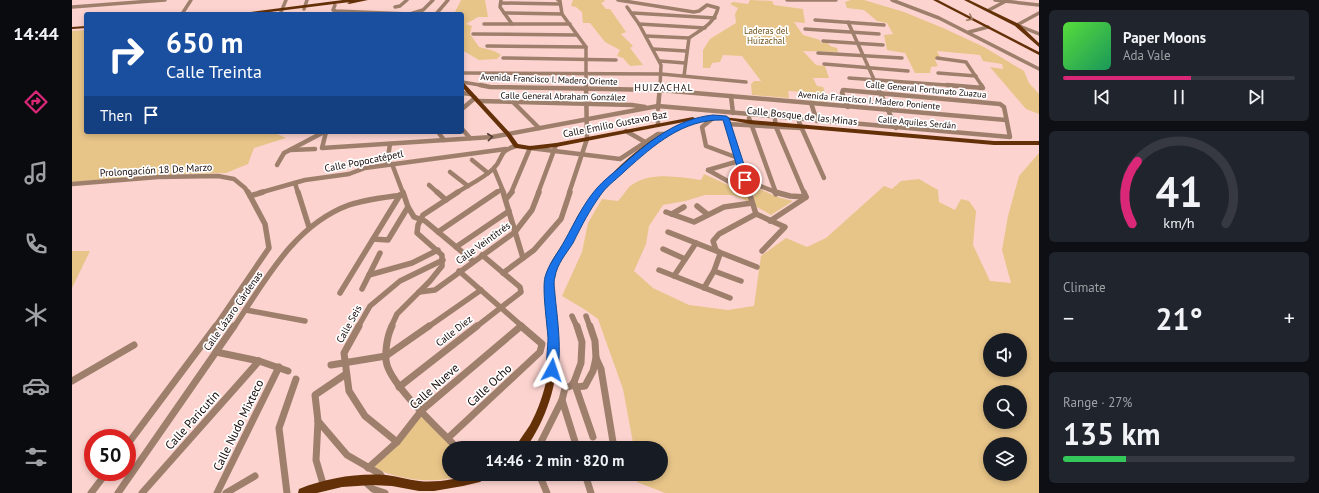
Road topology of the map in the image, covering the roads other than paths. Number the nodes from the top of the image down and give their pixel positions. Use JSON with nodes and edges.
{"nodes":[{"id":1,"x":165,"y":0,"type":"edge"},
{"id":2,"x":191,"y":0,"type":"edge"},
{"id":3,"x":286,"y":0,"type":"edge"},
{"id":4,"x":307,"y":0,"type":"edge"},
{"id":5,"x":353,"y":0,"type":"edge"},
{"id":6,"x":366,"y":0,"type":"edge"},
{"id":7,"x":407,"y":0,"type":"edge"},
{"id":8,"x":433,"y":0,"type":"edge"},
{"id":9,"x":448,"y":0,"type":"edge"},
{"id":10,"x":618,"y":0,"type":"edge"},
{"id":11,"x":787,"y":0,"type":"edge"},
{"id":12,"x":836,"y":0,"type":"edge"},
{"id":13,"x":892,"y":0,"type":"edge"},
{"id":14,"x":935,"y":0,"type":"edge"},
{"id":15,"x":966,"y":0,"type":"edge"},
{"id":16,"x":995,"y":0,"type":"edge"},
{"id":17,"x":1006,"y":1,"type":"junction"},
{"id":18,"x":330,"y":2,"type":"edge"},
{"id":19,"x":501,"y":2,"type":"edge"},
{"id":20,"x":559,"y":2,"type":"edge"},
{"id":21,"x":646,"y":4,"type":"junction"},
{"id":22,"x":335,"y":5,"type":"junction"},
{"id":23,"x":1039,"y":5,"type":"edge"},
{"id":24,"x":72,"y":6,"type":"edge"},
{"id":25,"x":395,"y":7,"type":"dead end"},
{"id":26,"x":627,"y":7,"type":"dead end"},
{"id":27,"x":305,"y":8,"type":"junction"},
{"id":28,"x":281,"y":10,"type":"junction"},
{"id":29,"x":989,"y":10,"type":"junction"},
{"id":30,"x":183,"y":12,"type":"edge"},
{"id":31,"x":262,"y":12,"type":"edge"},
{"id":32,"x":270,"y":12,"type":"edge"},
{"id":33,"x":360,"y":12,"type":"edge"},
{"id":34,"x":416,"y":12,"type":"edge"},
{"id":35,"x":438,"y":12,"type":"edge"},
{"id":36,"x":1039,"y":12,"type":"edge"},
{"id":37,"x":504,"y":13,"type":"junction"},
{"id":38,"x":633,"y":13,"type":"junction"},
{"id":39,"x":562,"y":14,"type":"junction"},
{"id":40,"x":715,"y":18,"type":"junction"},
{"id":41,"x":815,"y":20,"type":"dead end"},
{"id":42,"x":848,"y":22,"type":"junction"},
{"id":43,"x":484,"y":24,"type":"dead end"},
{"id":44,"x":512,"y":24,"type":"junction"},
{"id":45,"x":570,"y":24,"type":"junction"},
{"id":46,"x":639,"y":24,"type":"junction"},
{"id":47,"x":884,"y":25,"type":"dead end"},
{"id":48,"x":1016,"y":25,"type":"junction"},
{"id":49,"x":988,"y":27,"type":"junction"},
{"id":50,"x":84,"y":28,"type":"edge"},
{"id":51,"x":706,"y":28,"type":"junction"},
{"id":52,"x":72,"y":29,"type":"edge"},
{"id":53,"x":805,"y":29,"type":"dead end"},
{"id":54,"x":852,"y":32,"type":"junction"},
{"id":55,"x":969,"y":32,"type":"junction"},
{"id":56,"x":473,"y":34,"type":"dead end"},
{"id":57,"x":879,"y":34,"type":"dead end"},
{"id":58,"x":1039,"y":34,"type":"edge"},
{"id":59,"x":577,"y":35,"type":"junction"},
{"id":60,"x":646,"y":36,"type":"junction"},
{"id":61,"x":689,"y":38,"type":"junction"},
{"id":62,"x":823,"y":41,"type":"dead end"},
{"id":63,"x":857,"y":43,"type":"junction"},
{"id":64,"x":883,"y":45,"type":"dead end"},
{"id":65,"x":487,"y":46,"type":"dead end"},
{"id":66,"x":1039,"y":46,"type":"edge"},
{"id":67,"x":586,"y":47,"type":"junction"},
{"id":68,"x":653,"y":49,"type":"junction"},
{"id":69,"x":686,"y":51,"type":"junction"},
{"id":70,"x":818,"y":53,"type":"dead end"},
{"id":71,"x":1039,"y":54,"type":"edge"},
{"id":72,"x":862,"y":55,"type":"junction"},
{"id":73,"x":503,"y":58,"type":"dead end"},
{"id":74,"x":902,"y":58,"type":"dead end"},
{"id":75,"x":937,"y":58,"type":"dead end"},
{"id":76,"x":587,"y":59,"type":"junction"},
{"id":77,"x":616,"y":60,"type":"dead end"},
{"id":78,"x":660,"y":61,"type":"junction"},
{"id":79,"x":685,"y":64,"type":"junction"},
{"id":80,"x":824,"y":64,"type":"dead end"},
{"id":81,"x":867,"y":67,"type":"junction"},
{"id":82,"x":1039,"y":69,"type":"edge"},
{"id":83,"x":908,"y":71,"type":"dead end"},
{"id":84,"x":464,"y":72,"type":"edge"},
{"id":85,"x":938,"y":73,"type":"dead end"},
{"id":86,"x":587,"y":74,"type":"junction"},
{"id":87,"x":661,"y":74,"type":"junction"},
{"id":88,"x":684,"y":76,"type":"junction"},
{"id":89,"x":976,"y":76,"type":"junction"},
{"id":90,"x":849,"y":78,"type":"dead end"},
{"id":91,"x":873,"y":79,"type":"junction"},
{"id":92,"x":746,"y":82,"type":"dead end"},
{"id":93,"x":464,"y":83,"type":"edge"},
{"id":94,"x":464,"y":85,"type":"edge"},
{"id":95,"x":587,"y":88,"type":"junction"},
{"id":96,"x":660,"y":90,"type":"junction"},
{"id":97,"x":879,"y":93,"type":"junction"},
{"id":98,"x":464,"y":94,"type":"edge"},
{"id":99,"x":731,"y":96,"type":"junction"},
{"id":100,"x":475,"y":98,"type":"junction"},
{"id":101,"x":514,"y":103,"type":"junction"},
{"id":102,"x":811,"y":103,"type":"junction"},
{"id":103,"x":587,"y":104,"type":"junction"},
{"id":104,"x":848,"y":106,"type":"junction"},
{"id":105,"x":464,"y":107,"type":"edge"},
{"id":106,"x":658,"y":107,"type":"junction"},
{"id":107,"x":647,"y":108,"type":"junction"},
{"id":108,"x":886,"y":110,"type":"junction"},
{"id":109,"x":733,"y":113,"type":"junction"},
{"id":110,"x":658,"y":115,"type":"dead end"},
{"id":111,"x":703,"y":118,"type":"junction"},
{"id":112,"x":713,"y":118,"type":"junction"},
{"id":113,"x":588,"y":119,"type":"junction"},
{"id":114,"x":1006,"y":120,"type":"junction"},
{"id":115,"x":726,"y":121,"type":"junction"},
{"id":116,"x":751,"y":121,"type":"junction"},
{"id":117,"x":817,"y":121,"type":"junction"},
{"id":118,"x":775,"y":123,"type":"junction"},
{"id":119,"x":658,"y":124,"type":"junction"},
{"id":120,"x":800,"y":125,"type":"junction"},
{"id":121,"x":539,"y":128,"type":"junction"},
{"id":122,"x":896,"y":128,"type":"junction"},
{"id":123,"x":464,"y":131,"type":"edge"},
{"id":124,"x":626,"y":131,"type":"junction"},
{"id":125,"x":318,"y":134,"type":"edge"},
{"id":126,"x":322,"y":134,"type":"edge"},
{"id":127,"x":440,"y":134,"type":"edge"},
{"id":128,"x":508,"y":134,"type":"junction"},
{"id":129,"x":665,"y":134,"type":"junction"},
{"id":130,"x":470,"y":138,"type":"junction"},
{"id":131,"x":587,"y":139,"type":"junction"},
{"id":132,"x":1039,"y":139,"type":"edge"},
{"id":133,"x":444,"y":140,"type":"junction"},
{"id":134,"x":645,"y":142,"type":"junction"},
{"id":135,"x":1039,"y":143,"type":"edge"},
{"id":136,"x":390,"y":144,"type":"junction"},
{"id":137,"x":556,"y":145,"type":"junction"},
{"id":138,"x":516,"y":146,"type":"junction"},
{"id":139,"x":530,"y":148,"type":"junction"},
{"id":140,"x":315,"y":149,"type":"dead end"},
{"id":141,"x":506,"y":149,"type":"junction"},
{"id":142,"x":290,"y":150,"type":"junction"},
{"id":143,"x":554,"y":151,"type":"junction"},
{"id":144,"x":582,"y":155,"type":"junction"},
{"id":145,"x":472,"y":160,"type":"dead end"},
{"id":146,"x":739,"y":160,"type":"junction"},
{"id":147,"x":390,"y":164,"type":"junction"},
{"id":148,"x":277,"y":165,"type":"dead end"},
{"id":149,"x":494,"y":169,"type":"junction"},
{"id":150,"x":450,"y":172,"type":"dead end"},
{"id":151,"x":488,"y":173,"type":"junction"},
{"id":152,"x":824,"y":178,"type":"dead end"},
{"id":153,"x":745,"y":180,"type":"junction"},
{"id":154,"x":295,"y":183,"type":"junction"},
{"id":155,"x":72,"y":184,"type":"edge"},
{"id":156,"x":429,"y":185,"type":"dead end"},
{"id":157,"x":468,"y":186,"type":"junction"},
{"id":158,"x":502,"y":189,"type":"junction"},
{"id":159,"x":749,"y":193,"type":"junction"},
{"id":160,"x":776,"y":194,"type":"junction"},
{"id":161,"x":402,"y":195,"type":"junction"},
{"id":162,"x":250,"y":196,"type":"junction"},
{"id":163,"x":806,"y":197,"type":"junction"},
{"id":164,"x":506,"y":199,"type":"junction"},
{"id":165,"x":446,"y":200,"type":"junction"},
{"id":166,"x":752,"y":203,"type":"junction"},
{"id":167,"x":697,"y":206,"type":"dead end"},
{"id":168,"x":408,"y":207,"type":"junction"},
{"id":169,"x":684,"y":207,"type":"dead end"},
{"id":170,"x":509,"y":211,"type":"junction"},
{"id":171,"x":707,"y":214,"type":"junction"},
{"id":172,"x":756,"y":214,"type":"junction"},
{"id":173,"x":421,"y":219,"type":"junction"},
{"id":174,"x":770,"y":221,"type":"junction"},
{"id":175,"x":309,"y":228,"type":"junction"},
{"id":176,"x":438,"y":232,"type":"junction"},
{"id":177,"x":515,"y":232,"type":"junction"},
{"id":178,"x":668,"y":232,"type":"dead end"},
{"id":179,"x":373,"y":239,"type":"junction"},
{"id":180,"x":696,"y":243,"type":"junction"},
{"id":181,"x":456,"y":247,"type":"junction"},
{"id":182,"x":663,"y":249,"type":"dead end"},
{"id":183,"x":438,"y":250,"type":"junction"},
{"id":184,"x":762,"y":251,"type":"dead end"},
{"id":185,"x":380,"y":254,"type":"dead end"},
{"id":186,"x":720,"y":254,"type":"junction"},
{"id":187,"x":482,"y":255,"type":"junction"},
{"id":188,"x":523,"y":258,"type":"junction"},
{"id":189,"x":686,"y":259,"type":"junction"},
{"id":190,"x":443,"y":260,"type":"junction"},
{"id":191,"x":473,"y":261,"type":"junction"},
{"id":192,"x":757,"y":267,"type":"dead end"},
{"id":193,"x":659,"y":270,"type":"dead end"},
{"id":194,"x":459,"y":271,"type":"junction"},
{"id":195,"x":714,"y":271,"type":"junction"},
{"id":196,"x":503,"y":272,"type":"junction"},
{"id":197,"x":369,"y":275,"type":"junction"},
{"id":198,"x":674,"y":276,"type":"junction"},
{"id":199,"x":742,"y":281,"type":"dead end"},
{"id":200,"x":704,"y":288,"type":"junction"},
{"id":201,"x":362,"y":289,"type":"dead end"},
{"id":202,"x":481,"y":290,"type":"junction"},
{"id":203,"x":419,"y":292,"type":"junction"},
{"id":204,"x":340,"y":293,"type":"dead end"},
{"id":205,"x":730,"y":298,"type":"dead end"},
{"id":206,"x":500,"y":307,"type":"junction"},
{"id":207,"x":246,"y":310,"type":"junction"},
{"id":208,"x":572,"y":316,"type":"dead end"},
{"id":209,"x":586,"y":316,"type":"dead end"},
{"id":210,"x":305,"y":320,"type":"dead end"},
{"id":211,"x":521,"y":326,"type":"junction"},
{"id":212,"x":134,"y":345,"type":"dead end"},
{"id":213,"x":216,"y":352,"type":"junction"},
{"id":214,"x":386,"y":356,"type":"junction"},
{"id":215,"x":596,"y":358,"type":"junction"},
{"id":216,"x":259,"y":361,"type":"junction"},
{"id":217,"x":344,"y":362,"type":"junction"},
{"id":218,"x":331,"y":365,"type":"dead end"},
{"id":219,"x":279,"y":367,"type":"junction"},
{"id":220,"x":288,"y":371,"type":"dead end"},
{"id":221,"x":346,"y":374,"type":"junction"},
{"id":222,"x":296,"y":379,"type":"dead end"},
{"id":223,"x":72,"y":381,"type":"edge"},
{"id":224,"x":575,"y":384,"type":"junction"},
{"id":225,"x":399,"y":387,"type":"junction"},
{"id":226,"x":562,"y":400,"type":"junction"},
{"id":227,"x":422,"y":410,"type":"junction"},
{"id":228,"x":318,"y":420,"type":"junction"},
{"id":229,"x":136,"y":433,"type":"edge"},
{"id":230,"x":593,"y":437,"type":"dead end"},
{"id":231,"x":448,"y":438,"type":"junction"},
{"id":232,"x":451,"y":441,"type":"edge"},
{"id":233,"x":526,"y":441,"type":"edge"},
{"id":234,"x":542,"y":441,"type":"edge"},
{"id":235,"x":575,"y":441,"type":"edge"},
{"id":236,"x":613,"y":441,"type":"edge"},
{"id":237,"x":397,"y":442,"type":"junction"},
{"id":238,"x":368,"y":468,"type":"junction"},
{"id":239,"x":255,"y":476,"type":"dead end"},
{"id":240,"x":363,"y":480,"type":"junction"},
{"id":241,"x":384,"y":480,"type":"junction"},
{"id":242,"x":100,"y":481,"type":"edge"},
{"id":243,"x":457,"y":481,"type":"edge"},
{"id":244,"x":542,"y":481,"type":"edge"},
{"id":245,"x":587,"y":481,"type":"edge"},
{"id":246,"x":324,"y":486,"type":"junction"},
{"id":247,"x":546,"y":492,"type":"edge"},
{"id":248,"x":91,"y":493,"type":"edge"},
{"id":249,"x":118,"y":493,"type":"edge"},
{"id":250,"x":142,"y":493,"type":"edge"},
{"id":251,"x":217,"y":493,"type":"edge"},
{"id":252,"x":226,"y":493,"type":"edge"},
{"id":253,"x":287,"y":493,"type":"edge"},
{"id":254,"x":304,"y":493,"type":"edge"},
{"id":255,"x":385,"y":493,"type":"edge"},
{"id":256,"x":591,"y":493,"type":"edge"}],
"edges":[{"from":1,"to":24,"type":"street"},
{"from":2,"to":30,"type":"street"},
{"from":3,"to":28,"type":"street"},
{"from":4,"to":27,"type":"street"},
{"from":5,"to":18,"type":"main road"},
{"from":6,"to":22,"type":"main road"},
{"from":7,"to":25,"type":"street"},
{"from":8,"to":34,"type":"street"},
{"from":9,"to":35,"type":"street"},
{"from":10,"to":21,"type":"street"},
{"from":11,"to":12,"type":"street"},
{"from":13,"to":55,"type":"street"},
{"from":14,"to":49,"type":"main road","one_way":true},
{"from":15,"to":29,"type":"main road"},
{"from":16,"to":17,"type":"street"},
{"from":17,"to":23,"type":"street"},
{"from":17,"to":29,"type":"street"},
{"from":18,"to":27,"type":"main road"},
{"from":19,"to":20,"type":"street"},
{"from":19,"to":37,"type":"street"},
{"from":20,"to":39,"type":"street"},
{"from":21,"to":38,"type":"street"},
{"from":21,"to":40,"type":"street"},
{"from":22,"to":27,"type":"main road"},
{"from":22,"to":33,"type":"street"},
{"from":26,"to":38,"type":"street"},
{"from":27,"to":28,"type":"main road"},
{"from":28,"to":31,"type":"main road"},
{"from":28,"to":32,"type":"main road"},
{"from":29,"to":48,"type":"main road"},
{"from":36,"to":48,"type":"street"},
{"from":37,"to":39,"type":"street"},
{"from":37,"to":44,"type":"street"},
{"from":38,"to":40,"type":"street"},
{"from":38,"to":46,"type":"street"},
{"from":39,"to":45,"type":"street"},
{"from":40,"to":51,"type":"street"},
{"from":41,"to":42,"type":"street"},
{"from":42,"to":47,"type":"street"},
{"from":42,"to":54,"type":"street"},
{"from":43,"to":44,"type":"street"},
{"from":44,"to":45,"type":"street"},
{"from":45,"to":59,"type":"street"},
{"from":46,"to":51,"type":"street"},
{"from":46,"to":60,"type":"street"},
{"from":48,"to":58,"type":"street"},
{"from":48,"to":66,"type":"main road"},
{"from":49,"to":55,"type":"street"},
{"from":49,"to":71,"type":"main road"},
{"from":50,"to":52,"type":"main road"},
{"from":51,"to":61,"type":"street"},
{"from":53,"to":54,"type":"street"},
{"from":54,"to":57,"type":"street"},
{"from":54,"to":63,"type":"street"},
{"from":55,"to":82,"type":"street"},
{"from":56,"to":59,"type":"street"},
{"from":59,"to":67,"type":"street"},
{"from":60,"to":61,"type":"street"},
{"from":60,"to":68,"type":"street"},
{"from":61,"to":69,"type":"street"},
{"from":62,"to":63,"type":"street"},
{"from":63,"to":64,"type":"street"},
{"from":63,"to":72,"type":"street"},
{"from":65,"to":67,"type":"street"},
{"from":67,"to":76,"type":"street"},
{"from":68,"to":69,"type":"street"},
{"from":68,"to":78,"type":"street"},
{"from":69,"to":79,"type":"street"},
{"from":70,"to":72,"type":"street"},
{"from":72,"to":74,"type":"street"},
{"from":72,"to":81,"type":"street"},
{"from":73,"to":76,"type":"street"},
{"from":75,"to":89,"type":"street"},
{"from":76,"to":77,"type":"street"},
{"from":76,"to":86,"type":"street"},
{"from":78,"to":79,"type":"street"},
{"from":78,"to":87,"type":"street"},
{"from":79,"to":88,"type":"street"},
{"from":80,"to":81,"type":"street"},
{"from":81,"to":83,"type":"street"},
{"from":81,"to":91,"type":"street"},
{"from":84,"to":86,"type":"street"},
{"from":85,"to":89,"type":"street"},
{"from":86,"to":87,"type":"street"},
{"from":86,"to":95,"type":"street"},
{"from":87,"to":88,"type":"street"},
{"from":87,"to":96,"type":"street"},
{"from":88,"to":92,"type":"street"},
{"from":89,"to":91,"type":"street"},
{"from":90,"to":91,"type":"street"},
{"from":91,"to":97,"type":"street"},
{"from":93,"to":95,"type":"street","name":"Avenida Francisco I. Madero Oriente"},
{"from":94,"to":100,"type":"main road"},
{"from":95,"to":96,"type":"street","name":"Avenida Francisco I. Madero Oriente"},
{"from":95,"to":103,"type":"street"},
{"from":96,"to":99,"type":"street","name":"Avenida Francisco I. Madero Oriente"},
{"from":96,"to":106,"type":"street"},
{"from":97,"to":104,"type":"street","name":"Calle General Fortunato Zuazua"},
{"from":97,"to":108,"type":"street"},
{"from":97,"to":114,"type":"street","name":"Calle General Fortunato Zuazua"},
{"from":98,"to":100,"type":"street","name":"Calle General Abraham González"},
{"from":99,"to":102,"type":"street","name":"Avenida Francisco I. Madero Poniente"},
{"from":99,"to":109,"type":"street"},
{"from":100,"to":101,"type":"street","name":"Calle General Abraham González"},
{"from":100,"to":105,"type":"street"},
{"from":100,"to":128,"type":"main road"},
{"from":101,"to":103,"type":"street","name":"Calle General Abraham González"},
{"from":101,"to":121,"type":"street"},
{"from":102,"to":104,"type":"street","name":"Avenida Francisco I. Madero Poniente"},
{"from":102,"to":117,"type":"street"},
{"from":103,"to":107,"type":"street","name":"Calle General Abraham González"},
{"from":103,"to":113,"type":"street"},
{"from":104,"to":108,"type":"street","name":"Avenida Francisco I. Madero Poniente"},
{"from":106,"to":107,"type":"street","name":"Calle Aquiles Serdán"},
{"from":106,"to":109,"type":"street","name":"Calle Aquiles Serdán"},
{"from":107,"to":113,"type":"street","name":"Calle Aquiles Serdán"},
{"from":108,"to":114,"type":"street","name":"Avenida Francisco I. Madero Poniente"},
{"from":108,"to":122,"type":"street"},
{"from":109,"to":117,"type":"street","name":"Calle Aquiles Serdán"},
{"from":110,"to":119,"type":"street"},
{"from":111,"to":112,"type":"main road","name":"Calle Emilio Gustavo Baz"},
{"from":111,"to":119,"type":"main road","name":"Calle Emilio Gustavo Baz"},
{"from":111,"to":129,"type":"main road"},
{"from":112,"to":115,"type":"main road","name":"Calle Emilio Gustavo Baz"},
{"from":112,"to":146,"type":"street"},
{"from":113,"to":121,"type":"street","name":"Calle Aquiles Serdán"},
{"from":113,"to":131,"type":"street"},
{"from":114,"to":122,"type":"street","name":"Calle Aquiles Serdán"},
{"from":115,"to":116,"type":"street"},
{"from":115,"to":116,"type":"main road","name":"Calle Bosque de las Minas"},
{"from":115,"to":146,"type":"street"},
{"from":116,"to":118,"type":"main road","name":"Calle Bosque de las Minas"},
{"from":116,"to":160,"type":"street"},
{"from":117,"to":122,"type":"street","name":"Calle Aquiles Serdán"},
{"from":118,"to":120,"type":"main road","name":"Calle Bosque de las Minas"},
{"from":118,"to":163,"type":"street"},
{"from":119,"to":124,"type":"main road","name":"Calle Emilio Gustavo Baz"},
{"from":120,"to":132,"type":"main road","name":"Calle Bosque de las Minas"},
{"from":120,"to":135,"type":"main road","name":"Calle Bosque de las Minas"},
{"from":120,"to":152,"type":"street"},
{"from":121,"to":128,"type":"street","name":"Calle Aquiles Serdán"},
{"from":123,"to":130,"type":"street"},
{"from":124,"to":131,"type":"main road","name":"Calle Emilio Gustavo Baz"},
{"from":124,"to":134,"type":"street"},
{"from":125,"to":142,"type":"street"},
{"from":126,"to":136,"type":"street","name":"Calle Aquiles Serdán"},
{"from":127,"to":133,"type":"street"},
{"from":130,"to":128,"type":"street","name":"Calle Aquiles Serdán","one_way":true},
{"from":128,"to":138,"type":"main road"},
{"from":129,"to":134,"type":"street"},
{"from":129,"to":233,"type":"main road"},
{"from":130,"to":133,"type":"street","name":"Calle Aquiles Serdán"},
{"from":131,"to":137,"type":"main road","name":"Calle Emilio Gustavo Baz"},
{"from":131,"to":144,"type":"street"},
{"from":133,"to":136,"type":"street","name":"Calle Aquiles Serdán"},
{"from":134,"to":144,"type":"street"},
{"from":136,"to":147,"type":"street"},
{"from":137,"to":139,"type":"main road","name":"Calle Emilio Gustavo Baz"},
{"from":137,"to":143,"type":"street","name":"Calle Veintitrés"},
{"from":138,"to":139,"type":"main road","name":"Calle Emilio Gustavo Baz"},
{"from":138,"to":141,"type":"street","name":"Calle Popocatépetl"},
{"from":139,"to":143,"type":"street"},
{"from":139,"to":164,"type":"street"},
{"from":140,"to":142,"type":"street"},
{"from":141,"to":147,"type":"street","name":"Calle Popocatépetl"},
{"from":141,"to":149,"type":"street"},
{"from":142,"to":148,"type":"street"},
{"from":143,"to":144,"type":"street"},
{"from":143,"to":177,"type":"street","name":"Calle Veintitrés"},
{"from":144,"to":188,"type":"street"},
{"from":145,"to":151,"type":"street"},
{"from":146,"to":153,"type":"street"},
{"from":146,"to":159,"type":"street"},
{"from":147,"to":154,"type":"street","name":"Calle Popocatépetl"},
{"from":147,"to":161,"type":"street"},
{"from":149,"to":151,"type":"street"},
{"from":149,"to":158,"type":"street"},
{"from":150,"to":157,"type":"street"},
{"from":151,"to":157,"type":"street"},
{"from":153,"to":159,"type":"street"},
{"from":153,"to":160,"type":"street"},
{"from":154,"to":162,"type":"street","name":"Calle Popocatépetl"},
{"from":154,"to":175,"type":"street"},
{"from":155,"to":162,"type":"street","name":"Prolongación 18 De Marzo"},
{"from":156,"to":165,"type":"street"},
{"from":157,"to":165,"type":"street"},
{"from":158,"to":164,"type":"street"},
{"from":158,"to":176,"type":"street"},
{"from":159,"to":166,"type":"street"},
{"from":160,"to":163,"type":"street"},
{"from":161,"to":168,"type":"street"},
{"from":161,"to":175,"type":"street","name":"Calle Lázaro Cárdenas"},
{"from":161,"to":179,"type":"street"},
{"from":162,"to":229,"type":"street","name":"Prolongación 18 De Marzo"},
{"from":163,"to":174,"type":"street"},
{"from":164,"to":170,"type":"street"},
{"from":165,"to":173,"type":"street"},
{"from":166,"to":171,"type":"street"},
{"from":166,"to":172,"type":"street"},
{"from":167,"to":171,"type":"street"},
{"from":168,"to":173,"type":"street"},
{"from":168,"to":179,"type":"street"},
{"from":169,"to":171,"type":"street"},
{"from":170,"to":177,"type":"street"},
{"from":170,"to":181,"type":"street"},
{"from":172,"to":174,"type":"street"},
{"from":172,"to":186,"type":"street"},
{"from":173,"to":176,"type":"street"},
{"from":173,"to":183,"type":"street"},
{"from":174,"to":184,"type":"street"},
{"from":175,"to":207,"type":"street","name":"Calle Lázaro Cárdenas"},
{"from":176,"to":181,"type":"street"},
{"from":177,"to":187,"type":"street","name":"Calle Veintitrés"},
{"from":177,"to":188,"type":"street"},
{"from":178,"to":180,"type":"street"},
{"from":179,"to":204,"type":"street"},
{"from":180,"to":186,"type":"street"},
{"from":180,"to":189,"type":"street"},
{"from":181,"to":191,"type":"street"},
{"from":182,"to":189,"type":"street"},
{"from":183,"to":190,"type":"street"},
{"from":183,"to":197,"type":"street"},
{"from":185,"to":197,"type":"street"},
{"from":186,"to":192,"type":"street"},
{"from":186,"to":195,"type":"street"},
{"from":187,"to":191,"type":"street","name":"Calle Veintitrés"},
{"from":187,"to":196,"type":"street"},
{"from":188,"to":196,"type":"street"},
{"from":189,"to":198,"type":"street"},
{"from":190,"to":203,"type":"street"},
{"from":190,"to":217,"type":"street","name":"Calle Seis"},
{"from":191,"to":194,"type":"street","name":"Calle Veintitrés"},
{"from":193,"to":198,"type":"street"},
{"from":194,"to":202,"type":"street"},
{"from":194,"to":203,"type":"street","name":"Calle Veintitrés"},
{"from":195,"to":199,"type":"street"},
{"from":195,"to":200,"type":"street"},
{"from":196,"to":206,"type":"street","name":"Calle Diez"},
{"from":197,"to":201,"type":"street"},
{"from":198,"to":200,"type":"street"},
{"from":200,"to":205,"type":"street"},
{"from":202,"to":206,"type":"street"},
{"from":202,"to":214,"type":"street"},
{"from":203,"to":214,"type":"street"},
{"from":206,"to":211,"type":"street"},
{"from":206,"to":225,"type":"street","name":"Calle Diez"},
{"from":207,"to":210,"type":"street"},
{"from":207,"to":213,"type":"street","name":"Calle Lázaro Cárdenas"},
{"from":208,"to":224,"type":"street"},
{"from":209,"to":215,"type":"street"},
{"from":211,"to":227,"type":"street","name":"Calle Nueve"},
{"from":211,"to":231,"type":"street","name":"Calle Ocho"},
{"from":212,"to":223,"type":"street"},
{"from":213,"to":216,"type":"street"},
{"from":213,"to":249,"type":"street","name":"Calle Lázaro Cárdenas"},
{"from":214,"to":217,"type":"street"},
{"from":214,"to":225,"type":"street"},
{"from":215,"to":224,"type":"street"},
{"from":215,"to":236,"type":"street"},
{"from":216,"to":219,"type":"street"},
{"from":216,"to":250,"type":"street","name":"Calle Paricutín"},
{"from":217,"to":218,"type":"street"},
{"from":217,"to":221,"type":"street","name":"Calle Seis"},
{"from":219,"to":220,"type":"street"},
{"from":219,"to":251,"type":"street","name":"Calle Nudo Mixteco"},
{"from":221,"to":228,"type":"street"},
{"from":221,"to":237,"type":"street","name":"Calle Seis"},
{"from":222,"to":253,"type":"street"},
{"from":224,"to":226,"type":"street"},
{"from":224,"to":230,"type":"street"},
{"from":225,"to":227,"type":"street"},
{"from":226,"to":234,"type":"street"},
{"from":226,"to":235,"type":"street"},
{"from":227,"to":231,"type":"street"},
{"from":227,"to":237,"type":"street","name":"Calle Nueve"},
{"from":228,"to":238,"type":"street"},
{"from":228,"to":246,"type":"street"},
{"from":231,"to":232,"type":"street"},
{"from":237,"to":238,"type":"street","name":"Calle Nueve"},
{"from":238,"to":241,"type":"street"},
{"from":239,"to":252,"type":"street"},
{"from":240,"to":241,"type":"main road"},
{"from":240,"to":246,"type":"main road"},
{"from":240,"to":255,"type":"street"},
{"from":241,"to":243,"type":"main road"},
{"from":242,"to":248,"type":"street"},
{"from":244,"to":247,"type":"street"},
{"from":245,"to":256,"type":"street"},
{"from":246,"to":254,"type":"main road"}]}
